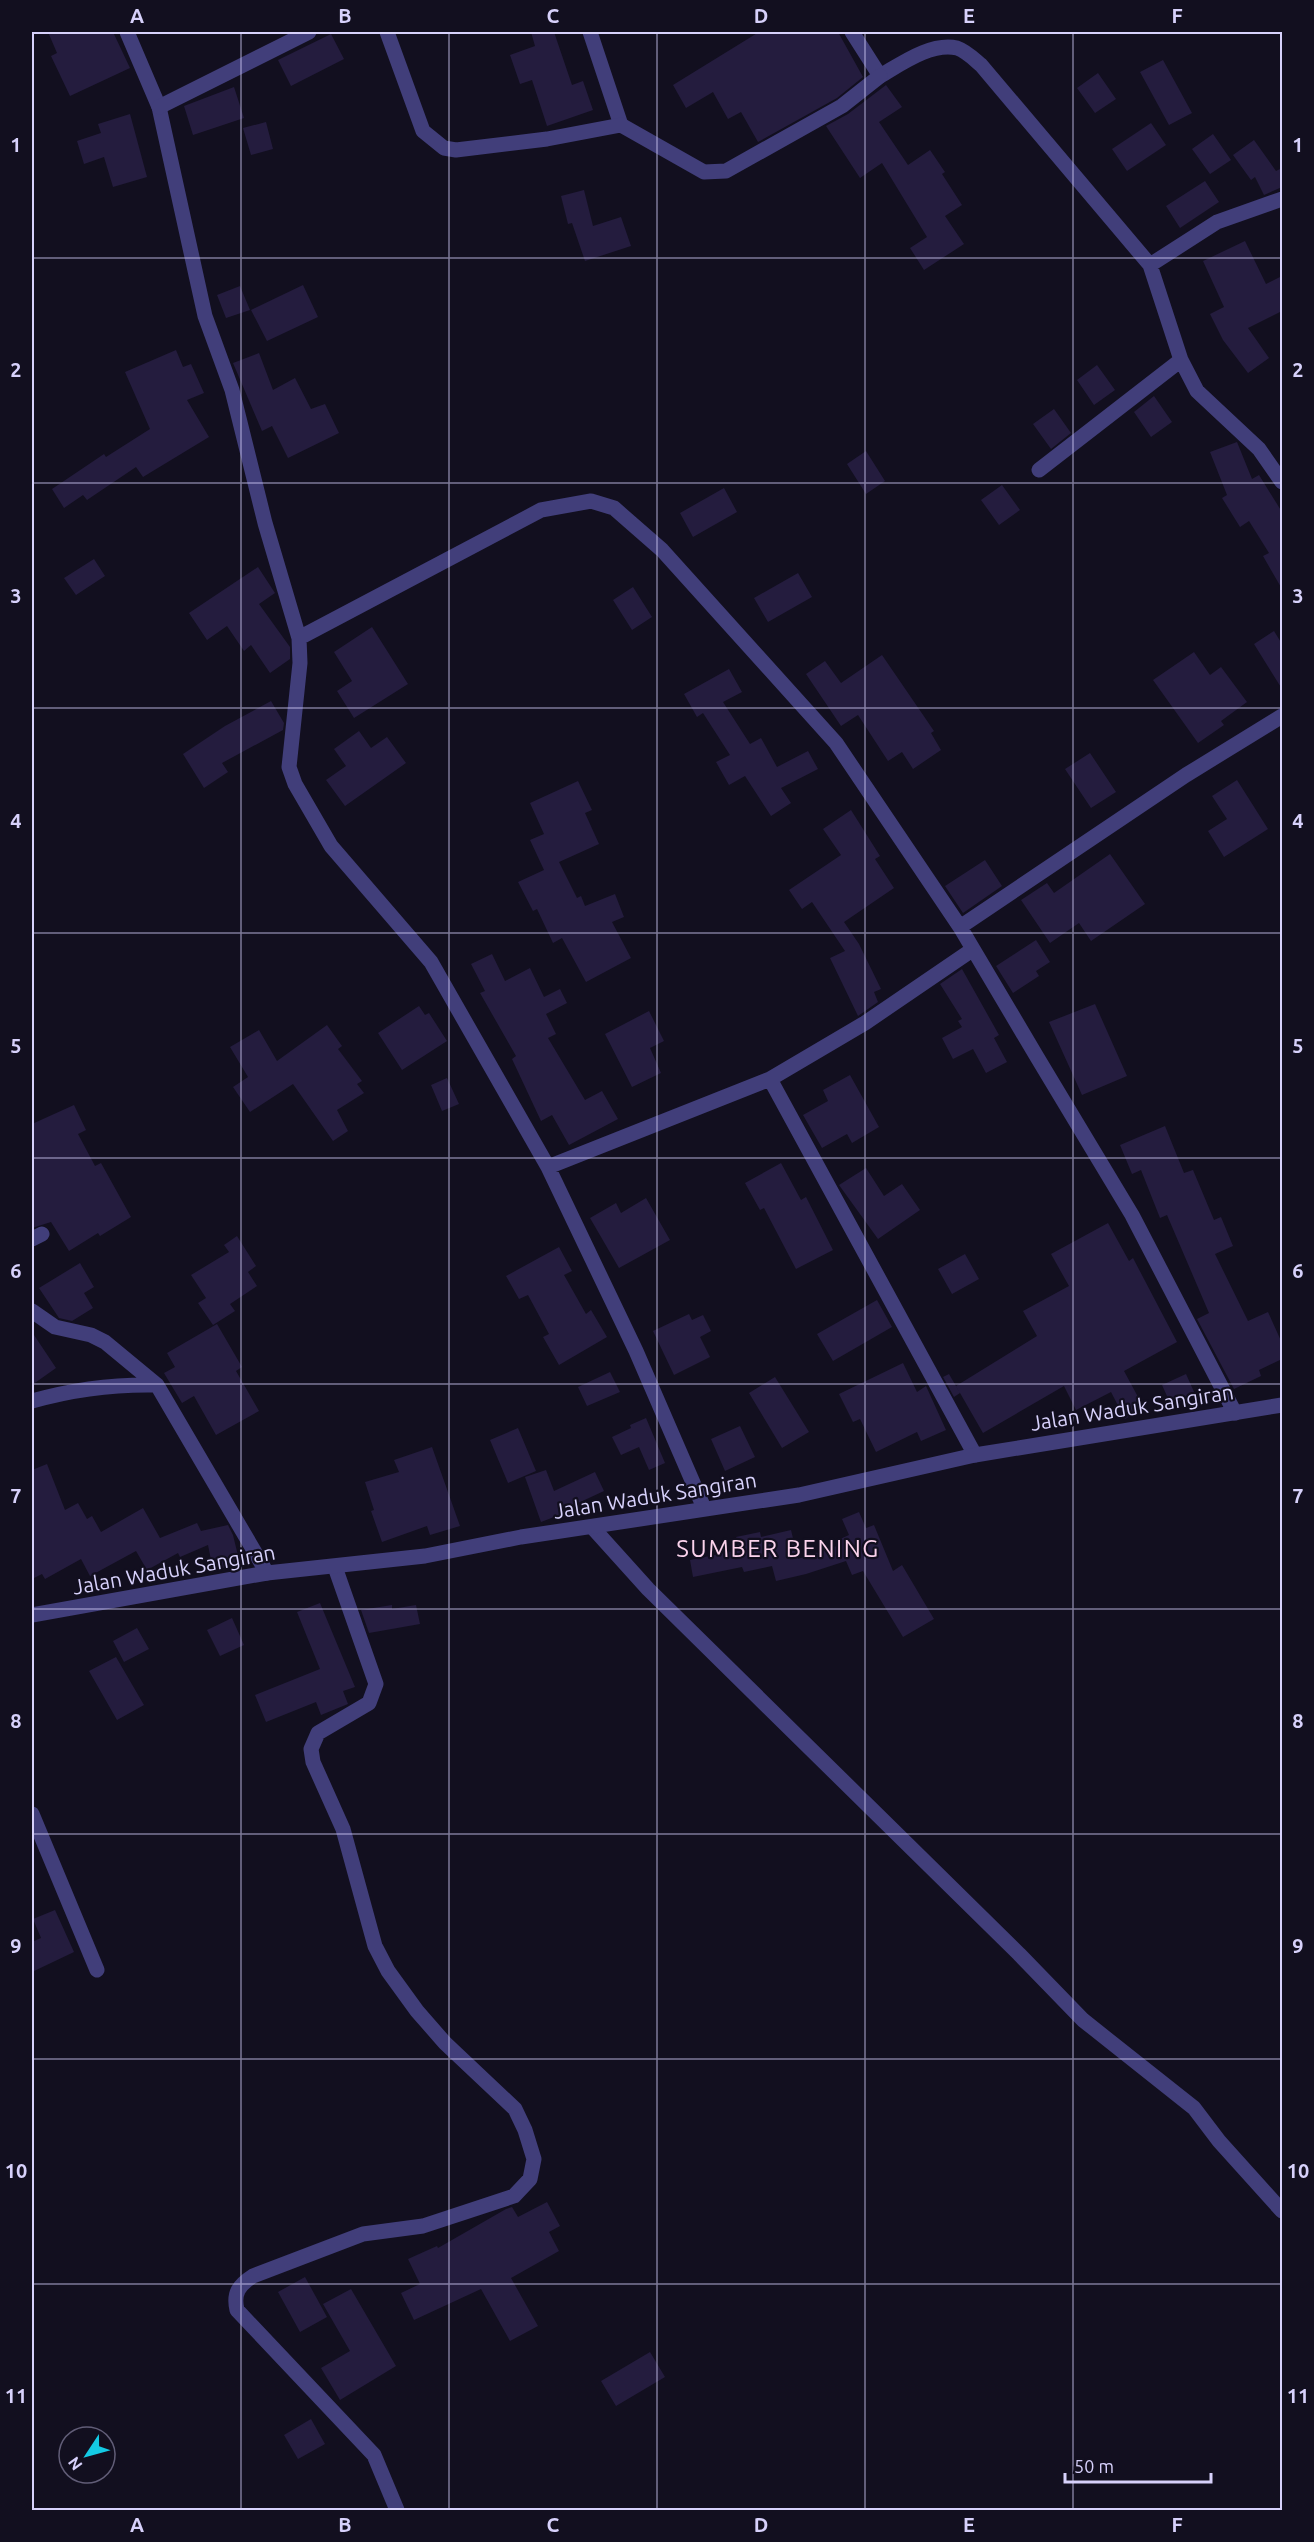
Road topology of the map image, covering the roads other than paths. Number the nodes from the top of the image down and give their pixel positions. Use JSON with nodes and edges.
{"nodes":[{"id":1,"x":127,"y":32,"type":"edge"},
{"id":2,"x":309,"y":32,"type":"edge"},
{"id":3,"x":387,"y":32,"type":"edge"},
{"id":4,"x":590,"y":32,"type":"edge"},
{"id":5,"x":852,"y":32,"type":"edge"},
{"id":6,"x":880,"y":76,"type":"junction"},
{"id":7,"x":159,"y":107,"type":"junction"},
{"id":8,"x":621,"y":125,"type":"junction"},
{"id":9,"x":1282,"y":199,"type":"edge"},
{"id":10,"x":1149,"y":265,"type":"junction"},
{"id":11,"x":1181,"y":360,"type":"junction"},
{"id":12,"x":1039,"y":470,"type":"dead end"},
{"id":13,"x":1282,"y":482,"type":"edge"},
{"id":14,"x":299,"y":638,"type":"junction"},
{"id":15,"x":1282,"y":716,"type":"edge"},
{"id":16,"x":960,"y":927,"type":"junction"},
{"id":17,"x":972,"y":950,"type":"junction"},
{"id":18,"x":770,"y":1079,"type":"junction"},
{"id":19,"x":548,"y":1167,"type":"junction"},
{"id":20,"x":32,"y":1311,"type":"edge"},
{"id":21,"x":157,"y":1385,"type":"junction"},
{"id":22,"x":32,"y":1401,"type":"edge"},
{"id":23,"x":1282,"y":1405,"type":"edge"},
{"id":24,"x":1235,"y":1413,"type":"junction"},
{"id":25,"x":975,"y":1455,"type":"junction"},
{"id":26,"x":704,"y":1508,"type":"junction"},
{"id":27,"x":593,"y":1528,"type":"junction"},
{"id":28,"x":335,"y":1567,"type":"junction"},
{"id":29,"x":267,"y":1573,"type":"junction"},
{"id":30,"x":32,"y":1615,"type":"edge"},
{"id":31,"x":32,"y":1814,"type":"edge"},
{"id":32,"x":97,"y":1970,"type":"dead end"},
{"id":33,"x":1282,"y":2211,"type":"edge"},
{"id":34,"x":397,"y":2511,"type":"edge"}],
"edges":[{"from":1,"to":7,"type":"street"},
{"from":2,"to":7,"type":"street"},
{"from":3,"to":8,"type":"street"},
{"from":4,"to":8,"type":"street"},
{"from":5,"to":6,"type":"street"},
{"from":6,"to":8,"type":"street"},
{"from":6,"to":10,"type":"street"},
{"from":7,"to":14,"type":"street"},
{"from":9,"to":10,"type":"street"},
{"from":10,"to":11,"type":"street"},
{"from":11,"to":12,"type":"street"},
{"from":11,"to":13,"type":"street"},
{"from":14,"to":16,"type":"street"},
{"from":14,"to":19,"type":"street"},
{"from":15,"to":16,"type":"street"},
{"from":16,"to":17,"type":"street"},
{"from":17,"to":18,"type":"street"},
{"from":17,"to":24,"type":"street"},
{"from":18,"to":19,"type":"street"},
{"from":18,"to":25,"type":"street"},
{"from":19,"to":26,"type":"street"},
{"from":20,"to":21,"type":"street"},
{"from":21,"to":22,"type":"street"},
{"from":21,"to":29,"type":"street"},
{"from":23,"to":24,"type":"street","name":"Jalan Waduk Sangiran"},
{"from":24,"to":25,"type":"street","name":"Jalan Waduk Sangiran"},
{"from":25,"to":26,"type":"street","name":"Jalan Waduk Sangiran"},
{"from":26,"to":27,"type":"street","name":"Jalan Waduk Sangiran"},
{"from":27,"to":28,"type":"street","name":"Jalan Waduk Sangiran"},
{"from":27,"to":33,"type":"street"},
{"from":28,"to":29,"type":"street","name":"Jalan Waduk Sangiran"},
{"from":28,"to":34,"type":"street"},
{"from":29,"to":30,"type":"street","name":"Jalan Waduk Sangiran"},
{"from":31,"to":32,"type":"street"}]}
